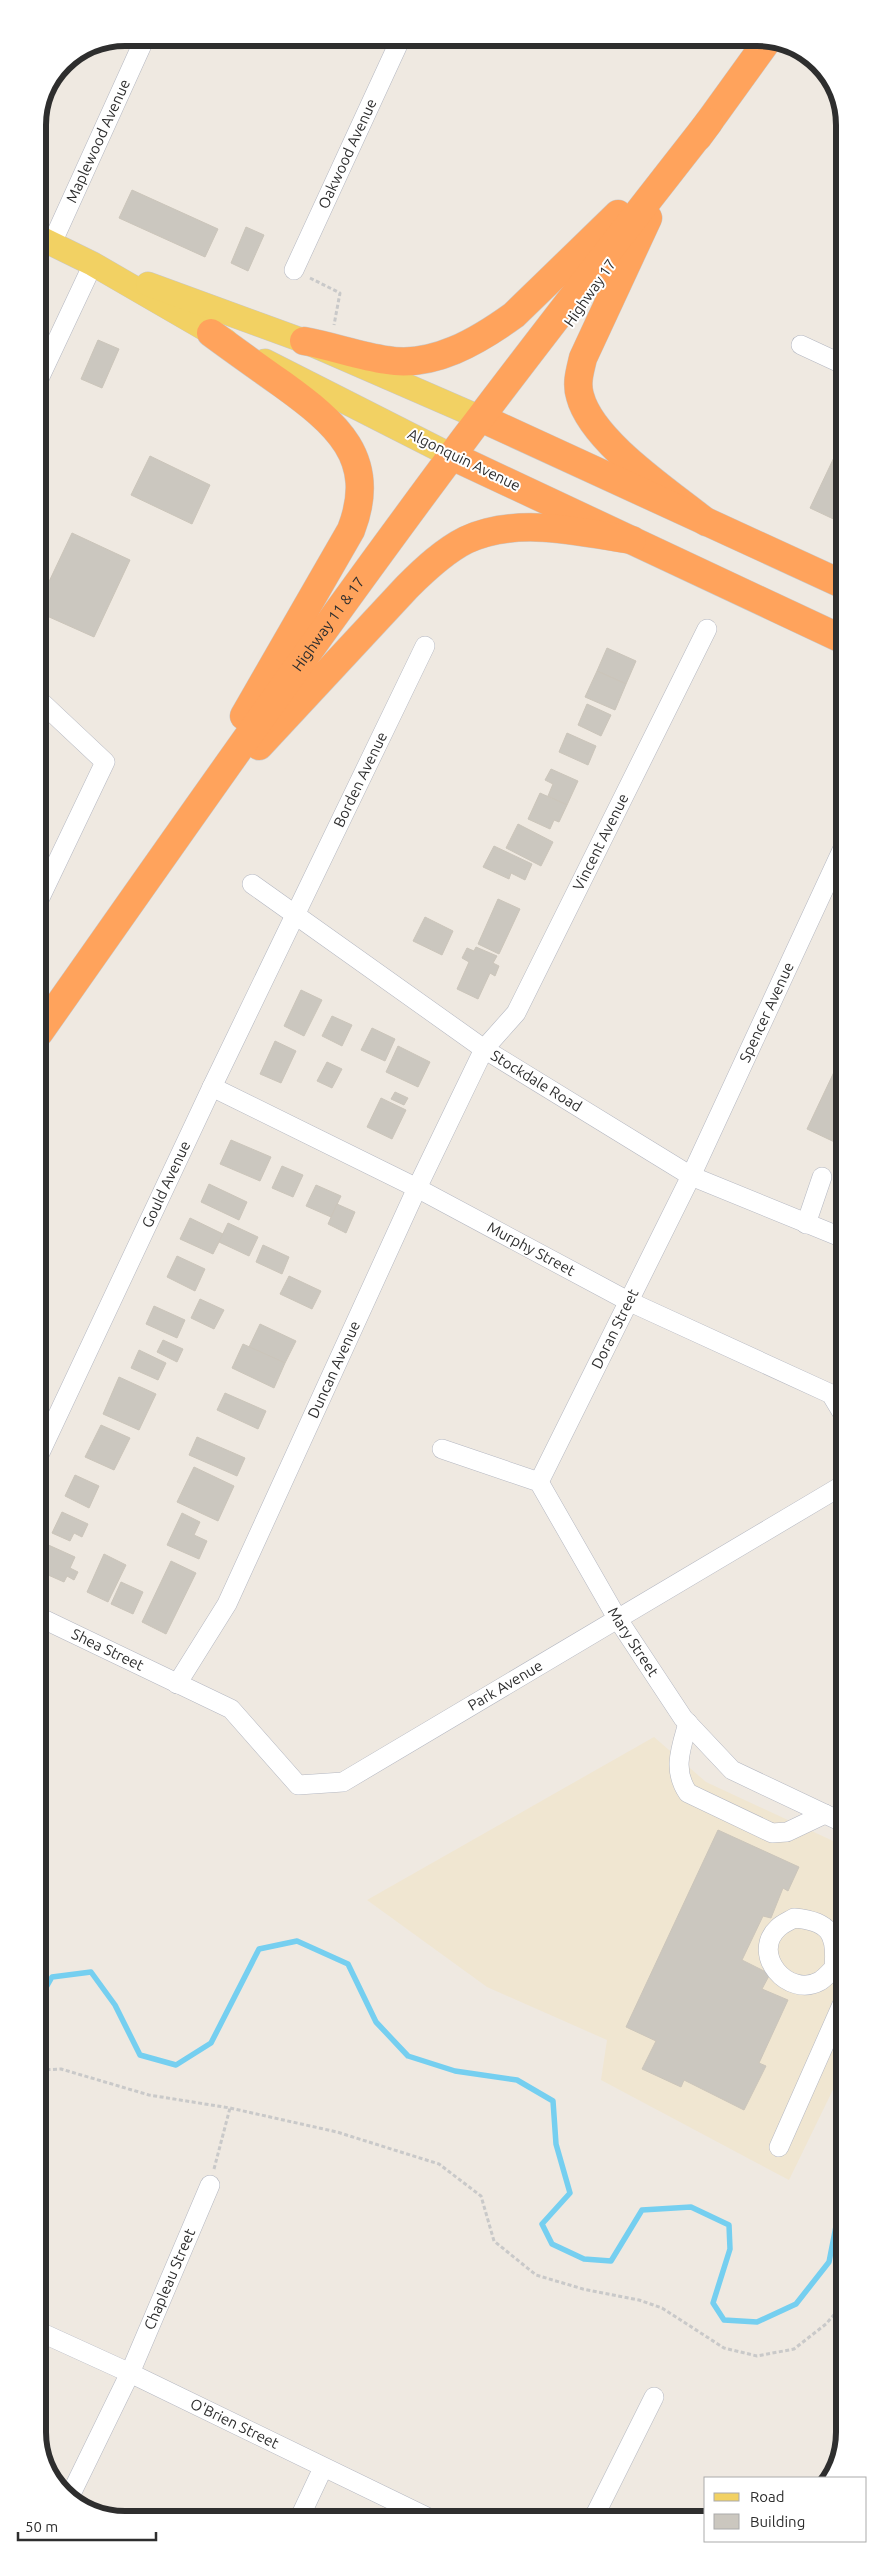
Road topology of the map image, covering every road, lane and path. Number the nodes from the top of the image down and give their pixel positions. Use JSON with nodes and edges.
{"nodes":[{"id":1,"x":141,"y":46,"type":"edge"},
{"id":2,"x":396,"y":46,"type":"edge"},
{"id":3,"x":763,"y":46,"type":"edge"},
{"id":4,"x":709,"y":122,"type":"junction"},
{"id":5,"x":46,"y":238,"type":"edge"},
{"id":6,"x":46,"y":240,"type":"edge"},
{"id":7,"x":94,"y":264,"type":"junction"},
{"id":8,"x":294,"y":270,"type":"joint"},
{"id":9,"x":210,"y":333,"type":"junction"},
{"id":10,"x":304,"y":341,"type":"junction"},
{"id":11,"x":801,"y":345,"type":"dead end"},
{"id":12,"x":330,"y":346,"type":"junction"},
{"id":13,"x":836,"y":361,"type":"edge"},
{"id":14,"x":46,"y":364,"type":"edge"},
{"id":15,"x":489,"y":421,"type":"junction"},
{"id":16,"x":461,"y":460,"type":"junction"},
{"id":17,"x":706,"y":522,"type":"junction"},
{"id":18,"x":632,"y":540,"type":"junction"},
{"id":19,"x":836,"y":581,"type":"edge"},
{"id":20,"x":707,"y":629,"type":"dead end"},
{"id":21,"x":836,"y":636,"type":"edge"},
{"id":22,"x":425,"y":646,"type":"dead end"},
{"id":23,"x":46,"y":707,"type":"edge"},
{"id":24,"x":178,"y":833,"type":"junction"},
{"id":25,"x":836,"y":861,"type":"edge"},
{"id":26,"x":252,"y":884,"type":"dead end"},
{"id":27,"x":46,"y":885,"type":"edge"},
{"id":28,"x":295,"y":914,"type":"junction"},
{"id":29,"x":46,"y":1023,"type":"edge"},
{"id":30,"x":484,"y":1049,"type":"junction"},
{"id":31,"x":212,"y":1087,"type":"junction"},
{"id":32,"x":691,"y":1176,"type":"junction"},
{"id":33,"x":822,"y":1177,"type":"dead end"},
{"id":34,"x":417,"y":1188,"type":"junction"},
{"id":35,"x":806,"y":1224,"type":"junction"},
{"id":36,"x":836,"y":1235,"type":"edge"},
{"id":37,"x":628,"y":1301,"type":"junction"},
{"id":38,"x":836,"y":1402,"type":"edge"},
{"id":39,"x":46,"y":1440,"type":"edge"},
{"id":40,"x":442,"y":1449,"type":"dead end"},
{"id":41,"x":539,"y":1482,"type":"junction"},
{"id":42,"x":836,"y":1489,"type":"edge"},
{"id":43,"x":617,"y":1618,"type":"junction"},
{"id":44,"x":46,"y":1619,"type":"edge"},
{"id":45,"x":176,"y":1684,"type":"junction"},
{"id":46,"x":688,"y":1723,"type":"junction"},
{"id":47,"x":825,"y":1814,"type":"junction"},
{"id":48,"x":836,"y":1819,"type":"edge"},
{"id":49,"x":836,"y":2018,"type":"edge"},
{"id":50,"x":46,"y":2070,"type":"edge"},
{"id":51,"x":230,"y":2108,"type":"junction"},
{"id":52,"x":780,"y":2147,"type":"dead end"},
{"id":53,"x":210,"y":2184,"type":"joint"},
{"id":54,"x":836,"y":2312,"type":"edge"},
{"id":55,"x":46,"y":2335,"type":"edge"},
{"id":56,"x":130,"y":2373,"type":"junction"},
{"id":57,"x":654,"y":2397,"type":"dead end"},
{"id":58,"x":323,"y":2468,"type":"junction"},
{"id":59,"x":73,"y":2491,"type":"edge"},
{"id":60,"x":302,"y":2511,"type":"edge"},
{"id":61,"x":414,"y":2511,"type":"edge"},
{"id":62,"x":597,"y":2511,"type":"edge"}],
"edges":[{"from":1,"to":5,"type":"street","name":"Maplewood Avenue"},
{"from":2,"to":8,"type":"street","name":"Oakwood Avenue"},
{"from":3,"to":4,"type":"highway","name":"Highway 17"},
{"from":4,"to":12,"type":"highway"},
{"from":4,"to":15,"type":"highway","name":"Highway 17"},
{"from":4,"to":17,"type":"highway"},
{"from":6,"to":7,"type":"main road","name":"Algonquin Avenue"},
{"from":7,"to":9,"type":"main road","name":"Algonquin Avenue"},
{"from":7,"to":10,"type":"main road","name":"Algonquin Avenue"},
{"from":7,"to":14,"type":"street"},
{"from":8,"to":12,"type":"path"},
{"from":9,"to":16,"type":"main road","name":"Algonquin Avenue"},
{"from":9,"to":24,"type":"highway"},
{"from":10,"to":12,"type":"highway"},
{"from":10,"to":15,"type":"main road","name":"Algonquin Avenue"},
{"from":11,"to":13,"type":"street"},
{"from":15,"to":16,"type":"highway","name":"Highway 11 & 17"},
{"from":15,"to":17,"type":"highway","name":"Algonquin Avenue"},
{"from":16,"to":18,"type":"highway","name":"Algonquin Avenue"},
{"from":16,"to":24,"type":"highway","name":"Highway 11 & 17"},
{"from":17,"to":19,"type":"highway","name":"Algonquin Avenue"},
{"from":18,"to":21,"type":"highway","name":"Algonquin Avenue"},
{"from":18,"to":24,"type":"highway"},
{"from":20,"to":30,"type":"street","name":"Vincent Avenue"},
{"from":22,"to":28,"type":"street","name":"Borden Avenue"},
{"from":23,"to":27,"type":"street"},
{"from":24,"to":29,"type":"highway","name":"Highway 11 & 17"},
{"from":25,"to":32,"type":"street","name":"Spencer Avenue"},
{"from":26,"to":28,"type":"street","name":"Stockdale Road"},
{"from":28,"to":30,"type":"street","name":"Stockdale Road"},
{"from":28,"to":31,"type":"street","name":"Gould Avenue"},
{"from":30,"to":32,"type":"street","name":"Stockdale Road"},
{"from":30,"to":34,"type":"street","name":"Duncan Avenue"},
{"from":31,"to":34,"type":"street","name":"Murphy Street"},
{"from":31,"to":39,"type":"street","name":"Gould Avenue"},
{"from":32,"to":35,"type":"street","name":"Stockdale Road"},
{"from":32,"to":37,"type":"street","name":"Doran Street"},
{"from":33,"to":35,"type":"street"},
{"from":34,"to":37,"type":"street","name":"Murphy Street"},
{"from":34,"to":45,"type":"street","name":"Duncan Avenue"},
{"from":35,"to":36,"type":"street","name":"Stockdale Road"},
{"from":37,"to":38,"type":"street","name":"Murphy Street"},
{"from":37,"to":41,"type":"street","name":"Doran Street"},
{"from":40,"to":41,"type":"street"},
{"from":41,"to":43,"type":"street","name":"Mary Street"},
{"from":42,"to":43,"type":"street","name":"Park Avenue"},
{"from":43,"to":45,"type":"street","name":"Park Avenue"},
{"from":43,"to":46,"type":"street","name":"Mary Street"},
{"from":44,"to":45,"type":"street","name":"Shea Street"},
{"from":46,"to":47,"type":"street","name":"Mary Street"},
{"from":46,"to":47,"type":"street"},
{"from":47,"to":48,"type":"street","name":"Mary Street"},
{"from":49,"to":52,"type":"street"},
{"from":50,"to":51,"type":"path"},
{"from":51,"to":53,"type":"path"},
{"from":51,"to":54,"type":"path"},
{"from":53,"to":56,"type":"street","name":"Chapleau Street"},
{"from":55,"to":56,"type":"street","name":"O'Brien Street"},
{"from":56,"to":58,"type":"street","name":"O'Brien Street"},
{"from":56,"to":59,"type":"street","name":"Chapleau Street"},
{"from":57,"to":62,"type":"street"},
{"from":58,"to":60,"type":"street"},
{"from":58,"to":61,"type":"street","name":"O'Brien Street"}]}
